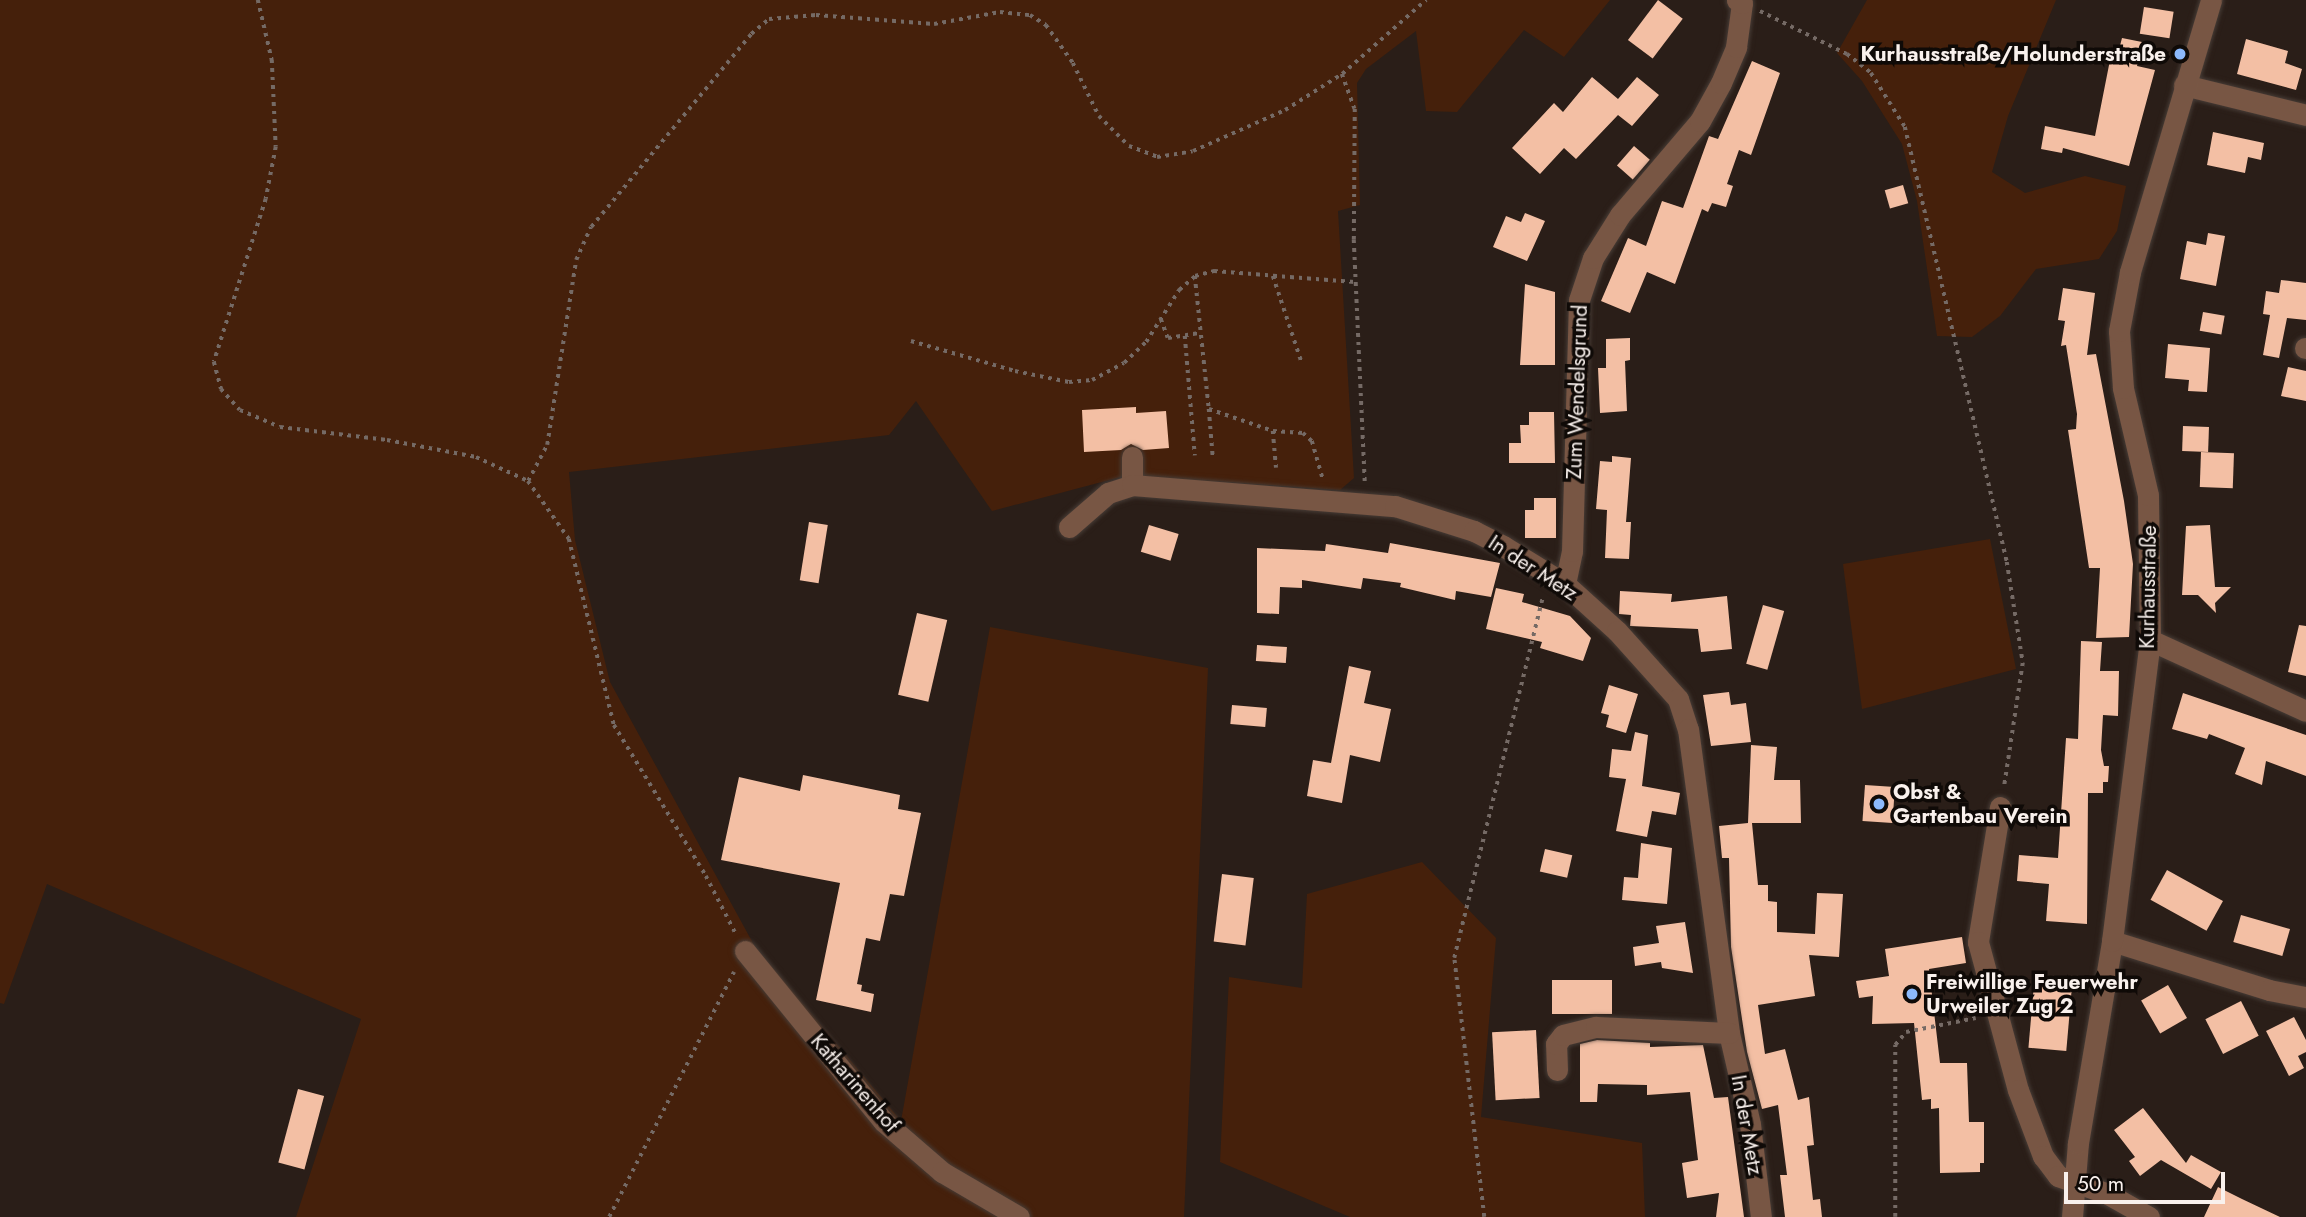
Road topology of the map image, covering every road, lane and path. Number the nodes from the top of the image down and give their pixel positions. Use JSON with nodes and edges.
{"nodes":[{"id":1,"x":258,"y":0,"type":"edge"},
{"id":2,"x":1417,"y":0,"type":"edge"},
{"id":3,"x":1426,"y":0,"type":"edge"},
{"id":4,"x":2211,"y":0,"type":"edge"},
{"id":5,"x":1740,"y":2,"type":"edge"},
{"id":6,"x":1421,"y":6,"type":"junction"},
{"id":7,"x":1342,"y":74,"type":"junction"},
{"id":8,"x":2184,"y":85,"type":"junction"},
{"id":9,"x":2306,"y":116,"type":"edge"},
{"id":10,"x":1195,"y":276,"type":"junction"},
{"id":11,"x":1273,"y":276,"type":"junction"},
{"id":12,"x":1356,"y":282,"type":"junction"},
{"id":13,"x":1161,"y":319,"type":"junction"},
{"id":14,"x":1201,"y":333,"type":"junction"},
{"id":15,"x":1185,"y":336,"type":"junction"},
{"id":16,"x":911,"y":341,"type":"dead end"},
{"id":17,"x":1302,"y":363,"type":"dead end"},
{"id":18,"x":1209,"y":409,"type":"junction"},
{"id":19,"x":1273,"y":430,"type":"junction"},
{"id":20,"x":1195,"y":456,"type":"dead end"},
{"id":21,"x":1132,"y":457,"type":"dead end"},
{"id":22,"x":1213,"y":458,"type":"dead end"},
{"id":23,"x":1276,"y":468,"type":"dead end"},
{"id":24,"x":528,"y":481,"type":"junction"},
{"id":25,"x":1132,"y":485,"type":"junction"},
{"id":26,"x":1326,"y":498,"type":"junction"},
{"id":27,"x":1365,"y":501,"type":"junction"},
{"id":28,"x":1069,"y":527,"type":"dead end"},
{"id":29,"x":1558,"y":580,"type":"junction"},
{"id":30,"x":2150,"y":640,"type":"junction"},
{"id":31,"x":2306,"y":711,"type":"edge"},
{"id":32,"x":2000,"y":807,"type":"joint"},
{"id":33,"x":2112,"y":941,"type":"junction"},
{"id":34,"x":745,"y":951,"type":"junction"},
{"id":35,"x":2306,"y":997,"type":"edge"},
{"id":36,"x":1995,"y":1014,"type":"junction"},
{"id":37,"x":1729,"y":1033,"type":"junction"},
{"id":38,"x":1557,"y":1070,"type":"dead end"},
{"id":39,"x":2073,"y":1184,"type":"junction"},
{"id":40,"x":609,"y":1217,"type":"edge"},
{"id":41,"x":1019,"y":1217,"type":"edge"},
{"id":42,"x":1484,"y":1217,"type":"edge"},
{"id":43,"x":1760,"y":1217,"type":"edge"},
{"id":44,"x":1895,"y":1217,"type":"edge"},
{"id":45,"x":2072,"y":1217,"type":"edge"},
{"id":46,"x":2149,"y":1217,"type":"edge"}],
"edges":[{"from":1,"to":24,"type":"path"},
{"from":2,"to":6,"type":"path"},
{"from":3,"to":6,"type":"path"},
{"from":4,"to":8,"type":"street","name":"Kurhausstraße"},
{"from":5,"to":29,"type":"street","name":"Zum Wendelsgrund"},
{"from":5,"to":32,"type":"path"},
{"from":6,"to":7,"type":"path"},
{"from":7,"to":12,"type":"path"},
{"from":7,"to":24,"type":"path"},
{"from":8,"to":9,"type":"street"},
{"from":8,"to":30,"type":"street","name":"Kurhausstraße"},
{"from":10,"to":11,"type":"path"},
{"from":10,"to":13,"type":"path"},
{"from":10,"to":14,"type":"path"},
{"from":11,"to":12,"type":"path"},
{"from":11,"to":17,"type":"path"},
{"from":12,"to":27,"type":"path"},
{"from":13,"to":15,"type":"path"},
{"from":13,"to":16,"type":"path"},
{"from":14,"to":15,"type":"path"},
{"from":14,"to":18,"type":"path"},
{"from":15,"to":20,"type":"path"},
{"from":18,"to":19,"type":"path"},
{"from":18,"to":22,"type":"path"},
{"from":19,"to":23,"type":"path"},
{"from":19,"to":26,"type":"path"},
{"from":21,"to":25,"type":"street"},
{"from":24,"to":34,"type":"path"},
{"from":25,"to":26,"type":"street","name":"In der Metz"},
{"from":25,"to":28,"type":"street","name":"In der Metz"},
{"from":26,"to":27,"type":"street","name":"In der Metz"},
{"from":27,"to":29,"type":"street","name":"In der Metz"},
{"from":29,"to":37,"type":"street","name":"In der Metz"},
{"from":29,"to":42,"type":"path"},
{"from":30,"to":31,"type":"street"},
{"from":30,"to":33,"type":"street","name":"Kurhausstraße"},
{"from":32,"to":36,"type":"street"},
{"from":33,"to":35,"type":"street"},
{"from":33,"to":39,"type":"street","name":"Kurhausstraße"},
{"from":34,"to":40,"type":"path"},
{"from":34,"to":41,"type":"street","name":"Katharinenhof"},
{"from":36,"to":39,"type":"street"},
{"from":36,"to":44,"type":"path"},
{"from":37,"to":38,"type":"street"},
{"from":37,"to":43,"type":"street","name":"In der Metz"},
{"from":39,"to":45,"type":"street","name":"Kurhausstraße"},
{"from":39,"to":46,"type":"street"}]}
